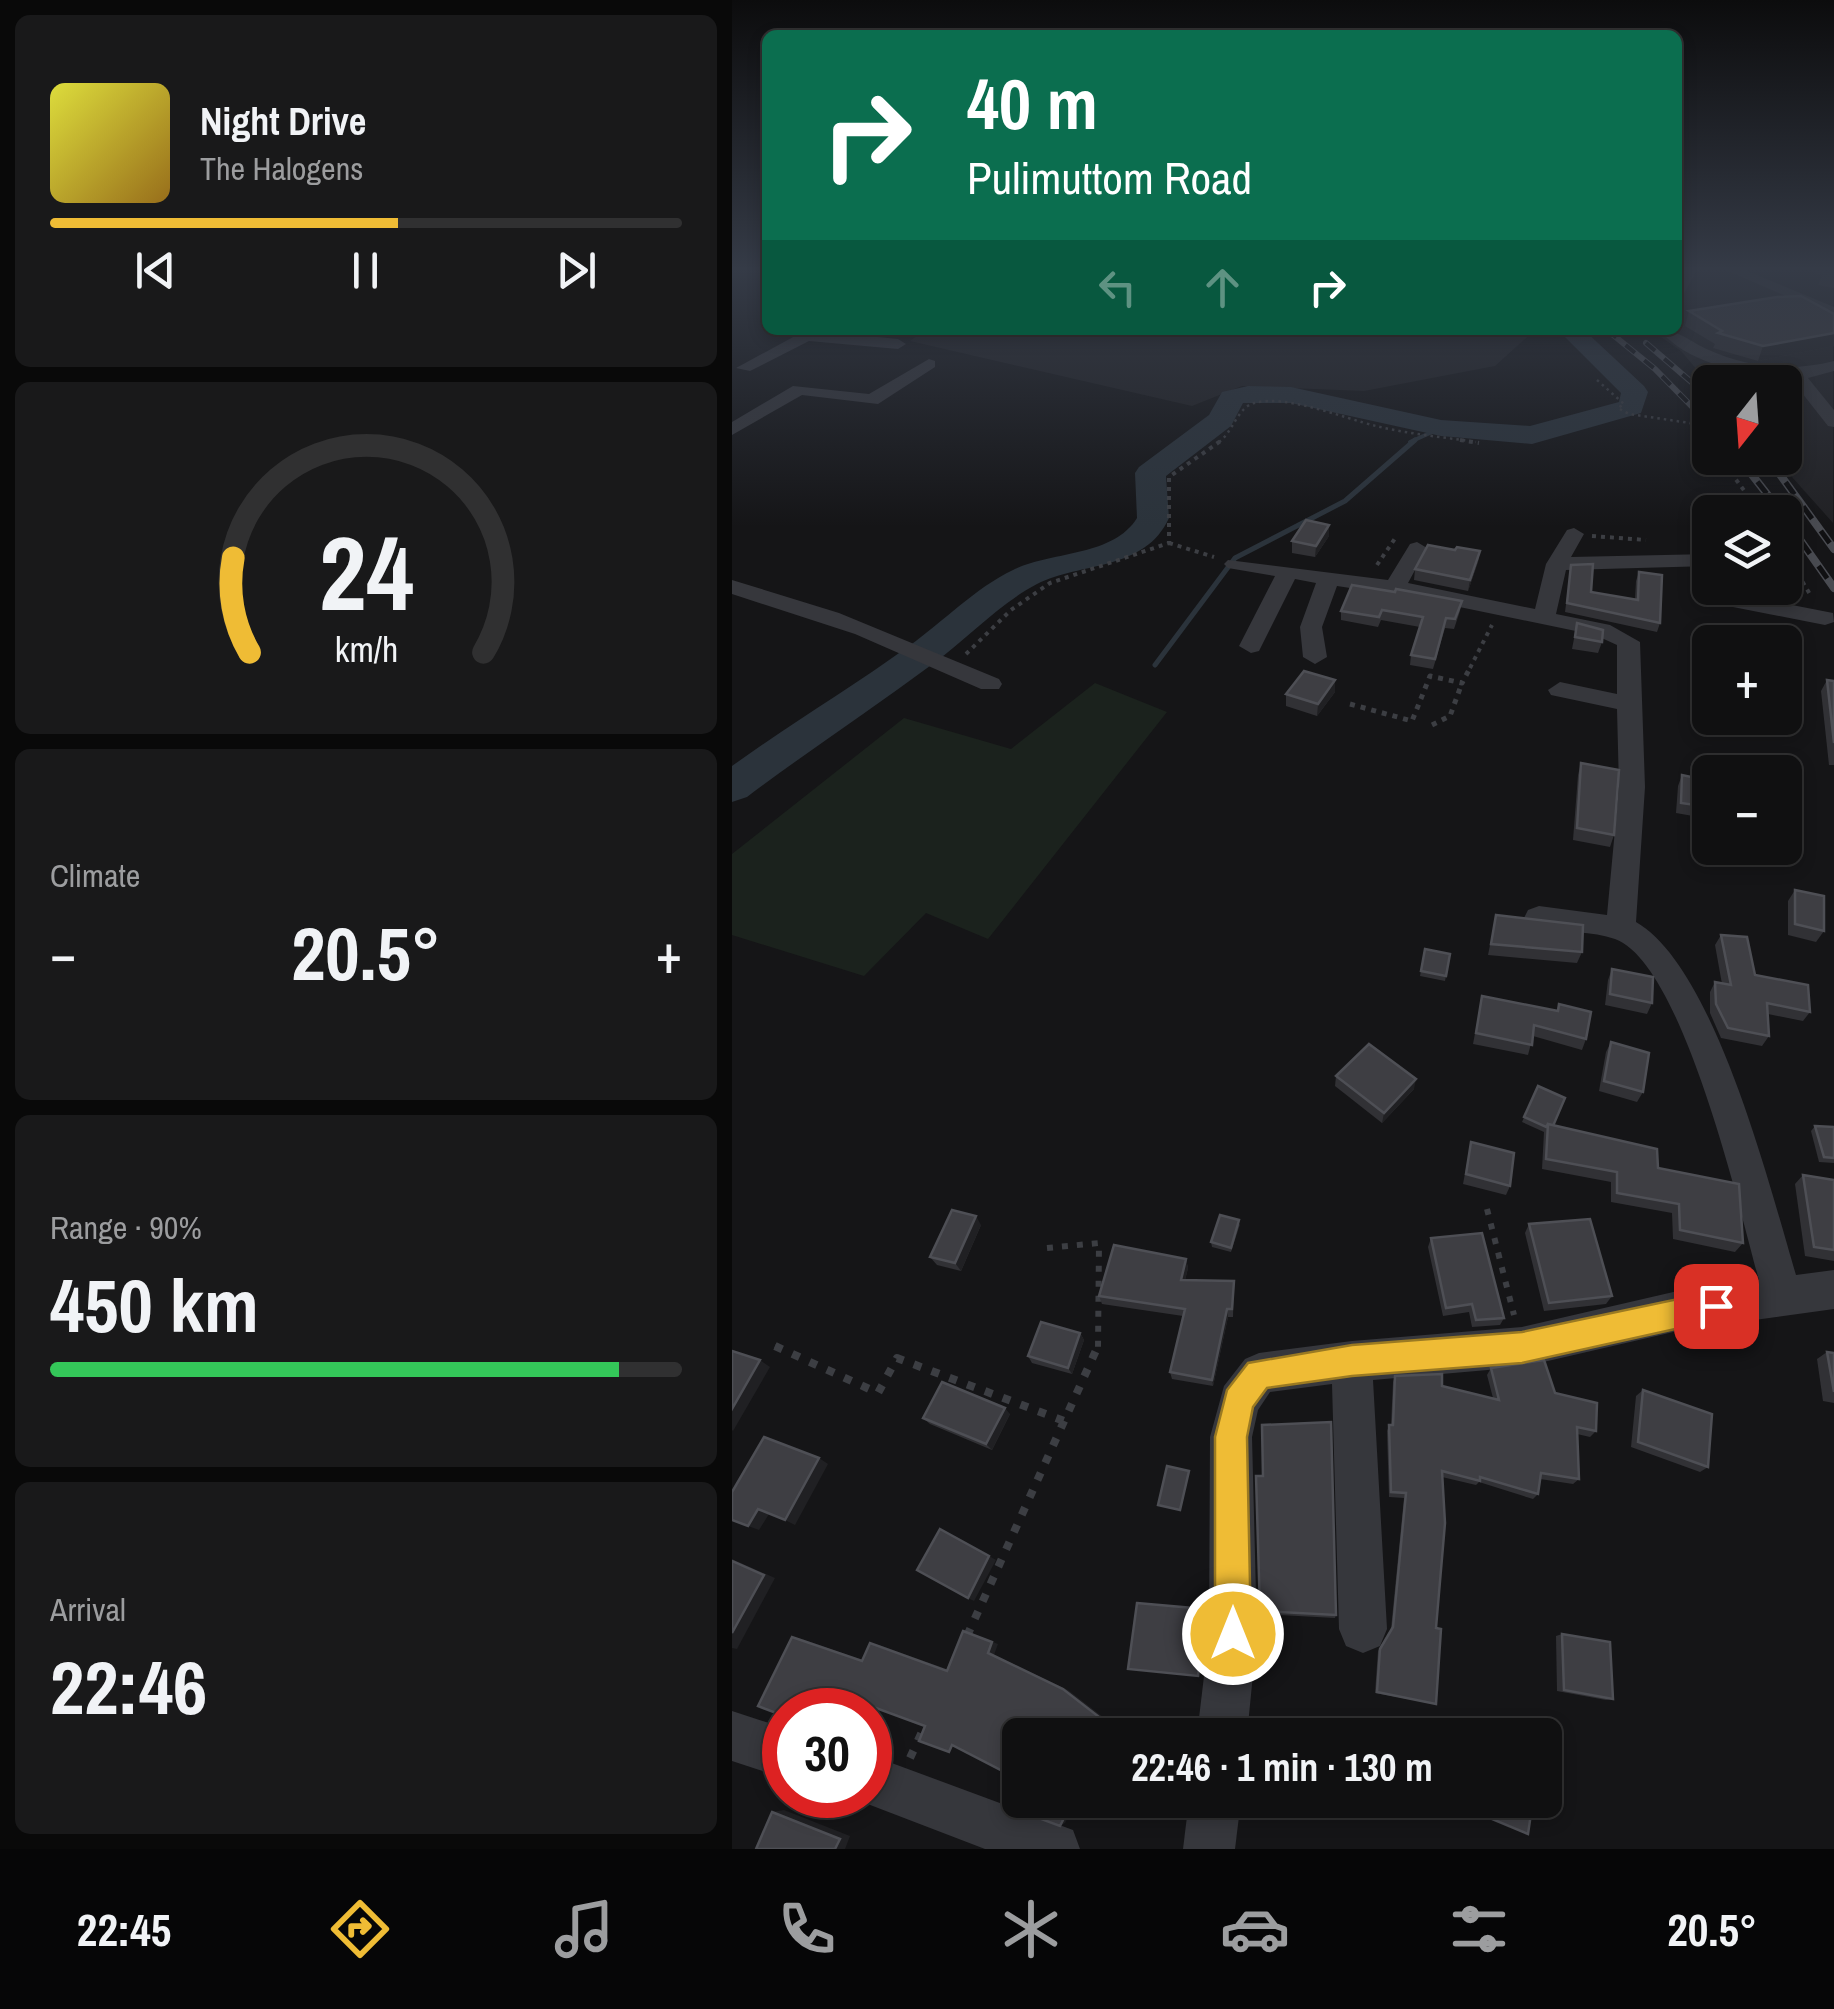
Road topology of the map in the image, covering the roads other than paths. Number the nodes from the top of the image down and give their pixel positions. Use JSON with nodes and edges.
{"nodes":[{"id":1,"x":773,"y":354,"type":"edge"},
{"id":2,"x":1706,"y":354,"type":"edge"},
{"id":3,"x":929,"y":364,"type":"dead end"},
{"id":4,"x":1746,"y":365,"type":"edge"},
{"id":5,"x":1834,"y":366,"type":"edge"},
{"id":6,"x":738,"y":372,"type":"edge"},
{"id":7,"x":1802,"y":374,"type":"edge"},
{"id":8,"x":1802,"y":380,"type":"edge"},
{"id":9,"x":1834,"y":422,"type":"edge"},
{"id":10,"x":732,"y":430,"type":"edge"},
{"id":11,"x":1574,"y":534,"type":"dead end"},
{"id":12,"x":1417,"y":548,"type":"dead end"},
{"id":13,"x":1692,"y":562,"type":"edge"},
{"id":14,"x":1234,"y":564,"type":"road end"},
{"id":15,"x":1557,"y":564,"type":"junction"},
{"id":16,"x":1286,"y":573,"type":"junction"},
{"id":17,"x":1328,"y":580,"type":"junction"},
{"id":18,"x":732,"y":587,"type":"edge"},
{"id":19,"x":1395,"y":588,"type":"junction"},
{"id":20,"x":1756,"y":605,"type":"edge"},
{"id":21,"x":1544,"y":618,"type":"junction"},
{"id":22,"x":1825,"y":618,"type":"road end"},
{"id":23,"x":1251,"y":646,"type":"dead end"},
{"id":24,"x":1315,"y":657,"type":"dead end"},
{"id":25,"x":990,"y":684,"type":"dead end"},
{"id":26,"x":1560,"y":690,"type":"dead end"},
{"id":27,"x":1629,"y":704,"type":"junction"},
{"id":28,"x":1538,"y":918,"type":"edge"},
{"id":29,"x":1621,"y":928,"type":"junction"},
{"id":30,"x":1834,"y":1289,"type":"edge"},
{"id":31,"x":1783,"y":1296,"type":"junction"},
{"id":32,"x":1352,"y":1361,"type":"junction"},
{"id":33,"x":1363,"y":1629,"type":"dead end"},
{"id":34,"x":1224,"y":1718,"type":"edge"},
{"id":35,"x":732,"y":1736,"type":"edge"},
{"id":36,"x":762,"y":1746,"type":"edge"},
{"id":37,"x":892,"y":1787,"type":"edge"},
{"id":38,"x":1213,"y":1818,"type":"edge"},
{"id":39,"x":1054,"y":1849,"type":"edge"},
{"id":40,"x":1209,"y":1849,"type":"edge"}],
"edges":[{"from":1,"to":6,"type":"street"},
{"from":2,"to":4,"type":"street"},
{"from":3,"to":10,"type":"street"},
{"from":5,"to":7,"type":"street"},
{"from":8,"to":9,"type":"street"},
{"from":11,"to":15,"type":"street"},
{"from":12,"to":19,"type":"street"},
{"from":13,"to":15,"type":"street"},
{"from":14,"to":16,"type":"street"},
{"from":15,"to":21,"type":"street"},
{"from":16,"to":17,"type":"street"},
{"from":16,"to":23,"type":"street"},
{"from":17,"to":19,"type":"street"},
{"from":17,"to":24,"type":"street"},
{"from":18,"to":25,"type":"street"},
{"from":19,"to":21,"type":"street"},
{"from":20,"to":22,"type":"street"},
{"from":21,"to":27,"type":"street"},
{"from":26,"to":27,"type":"street"},
{"from":27,"to":29,"type":"street"},
{"from":28,"to":29,"type":"street"},
{"from":29,"to":31,"type":"street"},
{"from":30,"to":31,"type":"street"},
{"from":31,"to":32,"type":"street"},
{"from":32,"to":33,"type":"street"},
{"from":32,"to":34,"type":"street"},
{"from":35,"to":36,"type":"street"},
{"from":37,"to":39,"type":"street"},
{"from":38,"to":40,"type":"street"}]}
